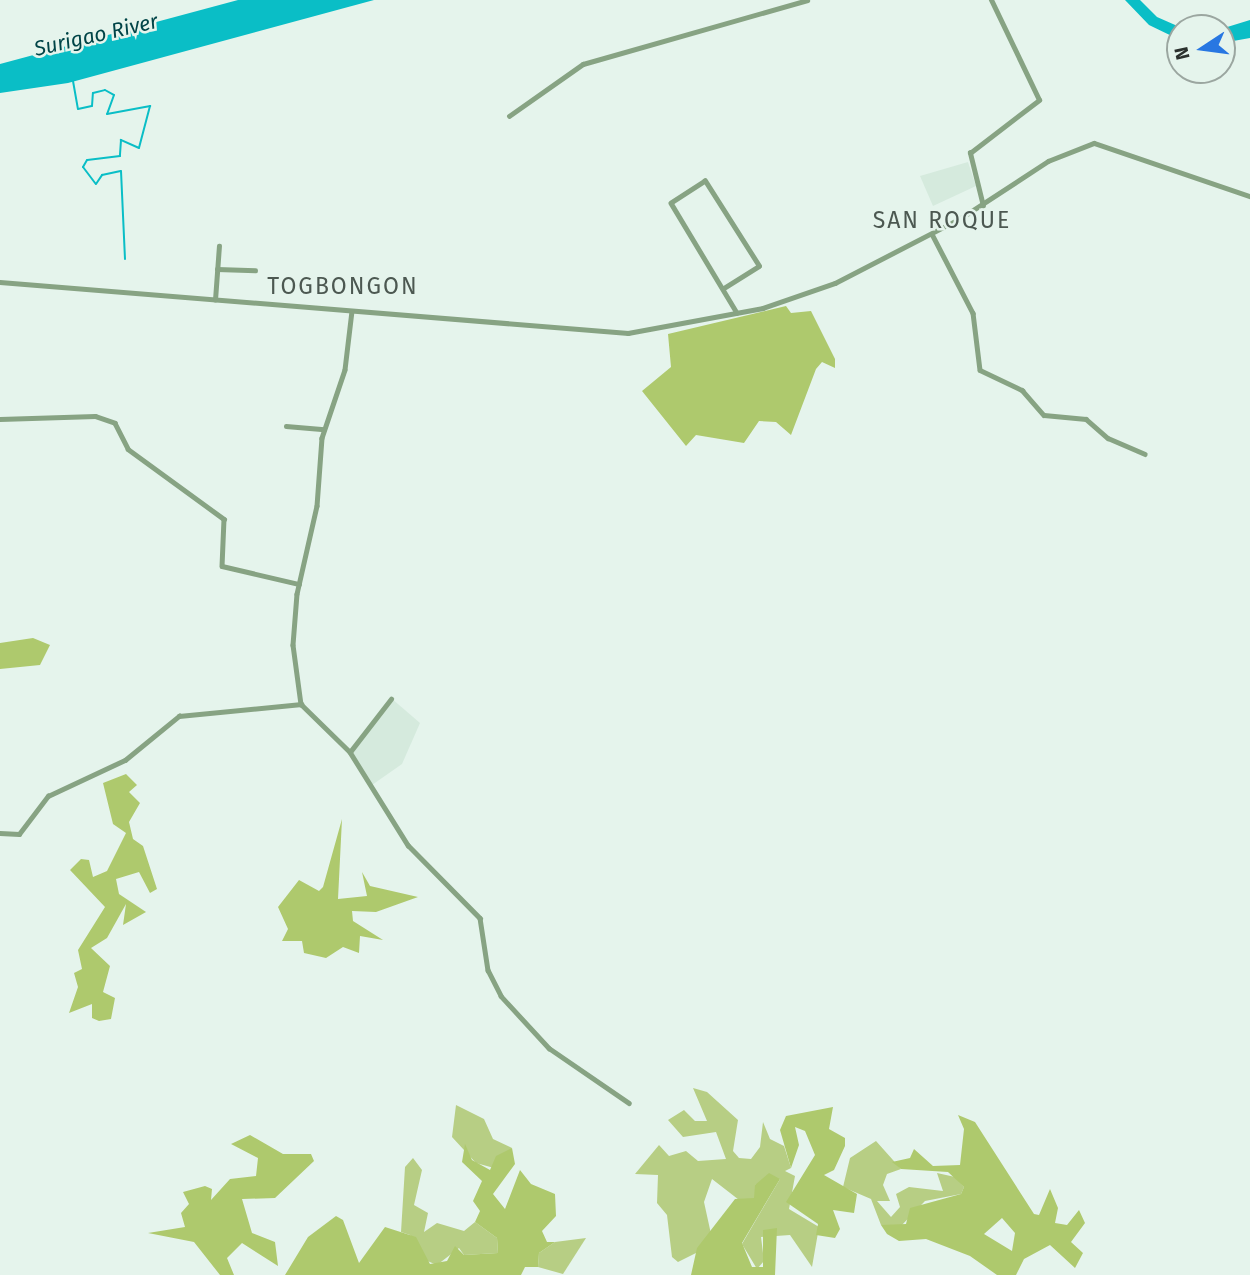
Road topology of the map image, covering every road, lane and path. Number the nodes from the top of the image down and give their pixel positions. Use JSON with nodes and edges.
{"nodes":[{"id":1,"x":807,"y":0,"type":"edge"},
{"id":2,"x":991,"y":0,"type":"edge"},
{"id":3,"x":509,"y":116,"type":"dead end"},
{"id":4,"x":1250,"y":196,"type":"edge"},
{"id":5,"x":983,"y":206,"type":"junction"},
{"id":6,"x":932,"y":234,"type":"junction"},
{"id":7,"x":219,"y":246,"type":"dead end"},
{"id":8,"x":217,"y":269,"type":"junction"},
{"id":9,"x":256,"y":270,"type":"dead end"},
{"id":10,"x":0,"y":282,"type":"edge"},
{"id":11,"x":724,"y":288,"type":"junction"},
{"id":12,"x":215,"y":300,"type":"junction"},
{"id":13,"x":352,"y":312,"type":"junction"},
{"id":14,"x":737,"y":313,"type":"junction"},
{"id":15,"x":0,"y":419,"type":"edge"},
{"id":16,"x":286,"y":426,"type":"dead end"},
{"id":17,"x":324,"y":429,"type":"junction"},
{"id":18,"x":1145,"y":454,"type":"dead end"},
{"id":19,"x":299,"y":584,"type":"junction"},
{"id":20,"x":391,"y":699,"type":"dead end"},
{"id":21,"x":302,"y":704,"type":"junction"},
{"id":22,"x":350,"y":752,"type":"junction"},
{"id":23,"x":0,"y":833,"type":"edge"},
{"id":24,"x":629,"y":1103,"type":"dead end"}],
"edges":[{"from":1,"to":3,"type":"street"},
{"from":2,"to":5,"type":"street"},
{"from":4,"to":5,"type":"street"},
{"from":5,"to":6,"type":"street"},
{"from":6,"to":14,"type":"street"},
{"from":6,"to":18,"type":"street"},
{"from":7,"to":8,"type":"street"},
{"from":8,"to":9,"type":"street"},
{"from":8,"to":12,"type":"street"},
{"from":10,"to":12,"type":"street"},
{"from":11,"to":11,"type":"street"},
{"from":11,"to":14,"type":"street"},
{"from":12,"to":13,"type":"street"},
{"from":13,"to":14,"type":"street"},
{"from":13,"to":17,"type":"street"},
{"from":15,"to":19,"type":"street"},
{"from":16,"to":17,"type":"street"},
{"from":17,"to":19,"type":"street"},
{"from":19,"to":21,"type":"street"},
{"from":20,"to":22,"type":"street"},
{"from":21,"to":22,"type":"street"},
{"from":21,"to":23,"type":"street"},
{"from":22,"to":24,"type":"street"}]}
